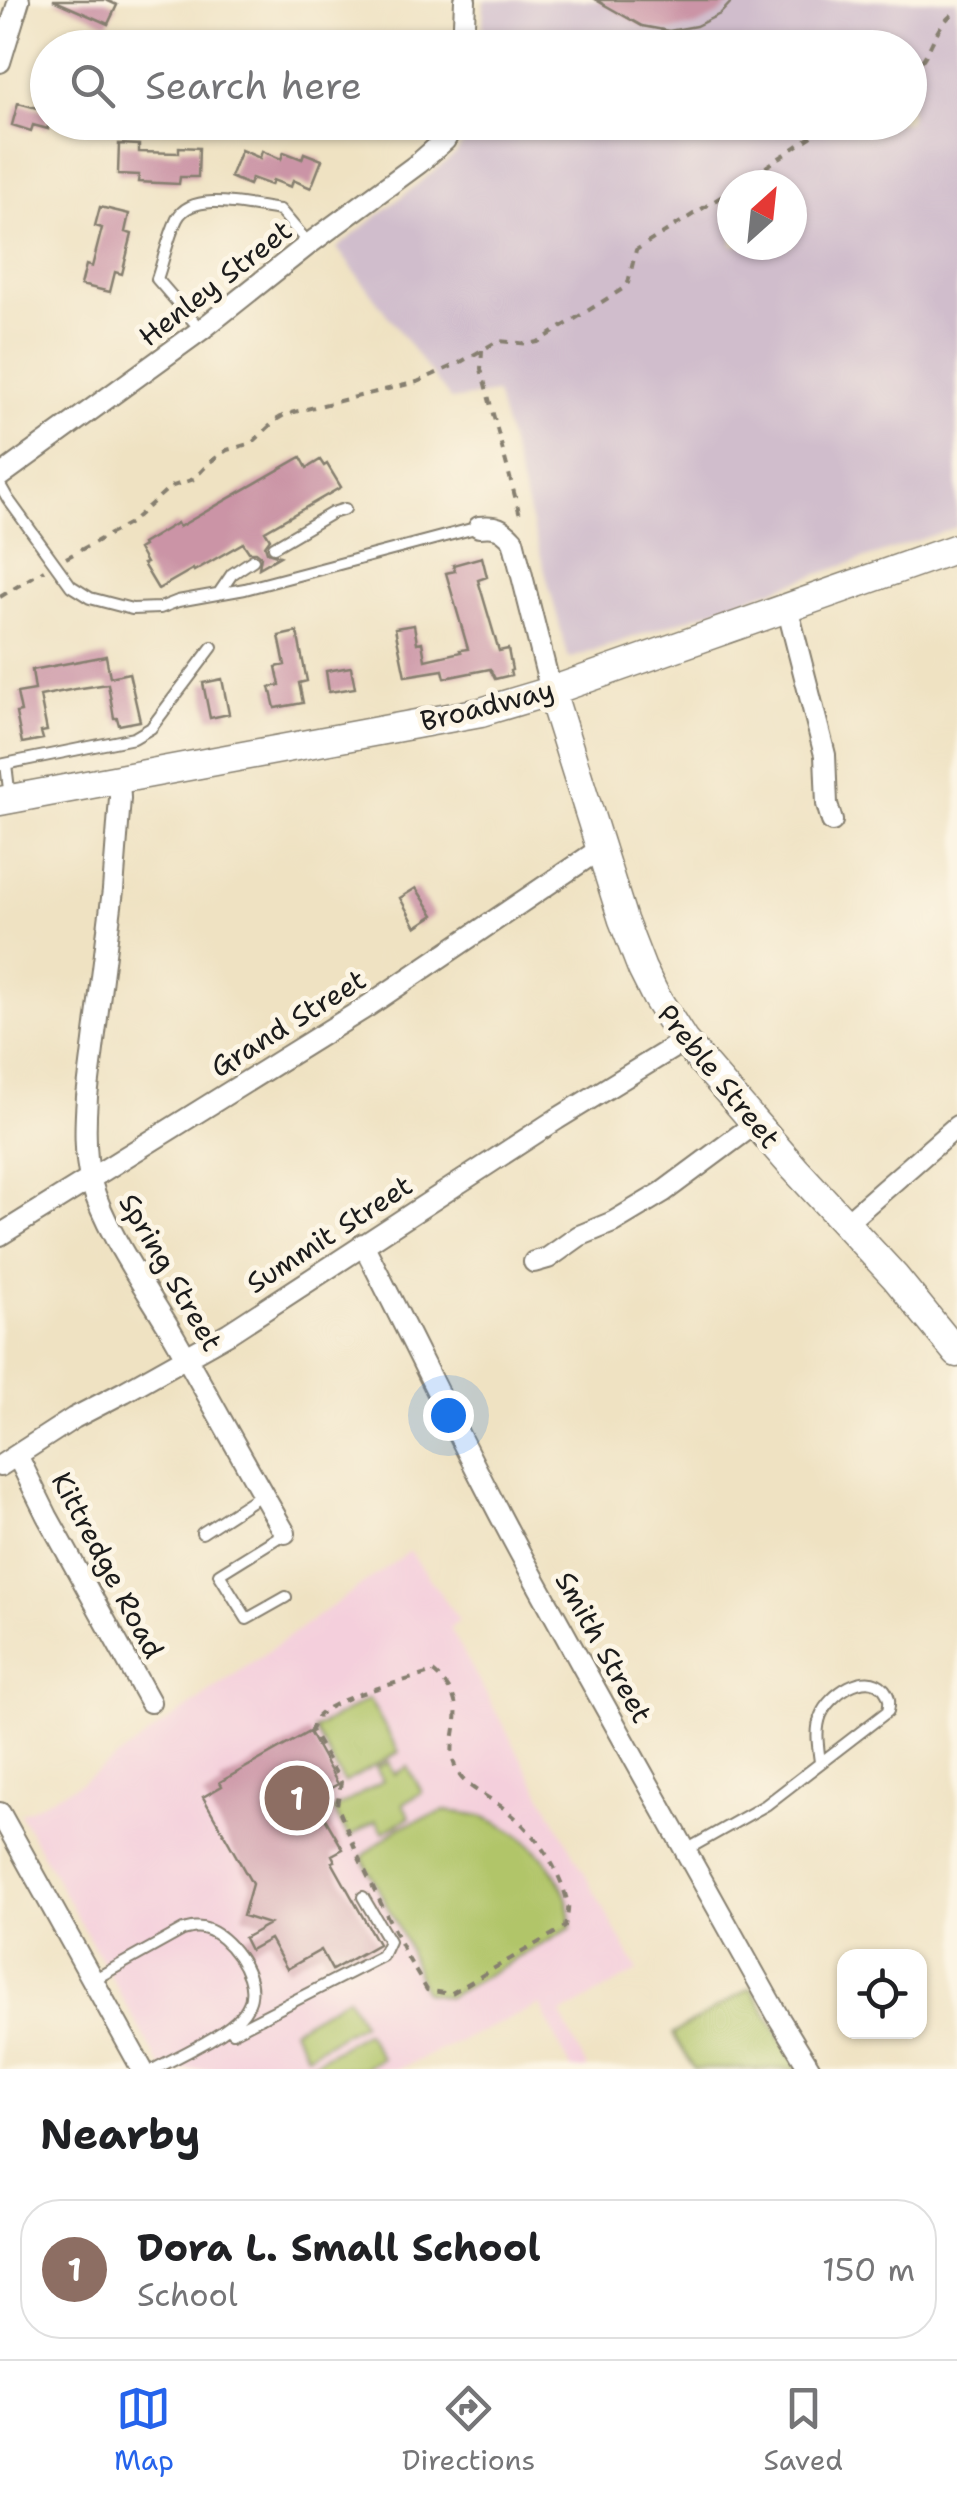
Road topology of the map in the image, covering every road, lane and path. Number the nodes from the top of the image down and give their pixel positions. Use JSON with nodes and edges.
{"nodes":[{"id":1,"x":19,"y":0,"type":"edge"},
{"id":2,"x":464,"y":0,"type":"edge"},
{"id":3,"x":957,"y":10,"type":"edge"},
{"id":4,"x":463,"y":30,"type":"edge"},
{"id":5,"x":927,"y":52,"type":"edge"},
{"id":6,"x":0,"y":62,"type":"edge"},
{"id":7,"x":445,"y":140,"type":"edge"},
{"id":8,"x":806,"y":140,"type":"edge"},
{"id":9,"x":761,"y":170,"type":"edge"},
{"id":10,"x":717,"y":199,"type":"edge"},
{"id":11,"x":309,"y":244,"type":"junction"},
{"id":12,"x":200,"y":330,"type":"junction"},
{"id":13,"x":482,"y":350,"type":"junction"},
{"id":14,"x":0,"y":476,"type":"edge"},
{"id":15,"x":0,"y":485,"type":"edge"},
{"id":16,"x":344,"y":509,"type":"dead end"},
{"id":17,"x":479,"y":527,"type":"joint"},
{"id":18,"x":505,"y":531,"type":"junction"},
{"id":19,"x":274,"y":547,"type":"dead end"},
{"id":20,"x":957,"y":548,"type":"edge"},
{"id":21,"x":72,"y":554,"type":"dead end"},
{"id":22,"x":254,"y":560,"type":"dead end"},
{"id":23,"x":46,"y":569,"type":"dead end"},
{"id":24,"x":218,"y":594,"type":"junction"},
{"id":25,"x":0,"y":597,"type":"edge"},
{"id":26,"x":786,"y":607,"type":"junction"},
{"id":27,"x":212,"y":647,"type":"dead end"},
{"id":28,"x":551,"y":691,"type":"junction"},
{"id":29,"x":3,"y":765,"type":"edge"},
{"id":30,"x":119,"y":779,"type":"junction"},
{"id":31,"x":5,"y":800,"type":"edge"},
{"id":32,"x":832,"y":822,"type":"dead end"},
{"id":33,"x":600,"y":849,"type":"junction"},
{"id":34,"x":684,"y":1042,"type":"junction"},
{"id":35,"x":756,"y":1123,"type":"junction"},
{"id":36,"x":957,"y":1126,"type":"edge"},
{"id":37,"x":90,"y":1178,"type":"junction"},
{"id":38,"x":846,"y":1223,"type":"junction"},
{"id":39,"x":0,"y":1235,"type":"edge"},
{"id":40,"x":362,"y":1244,"type":"junction"},
{"id":41,"x":534,"y":1262,"type":"dead end"},
{"id":42,"x":957,"y":1352,"type":"edge"},
{"id":43,"x":186,"y":1357,"type":"junction"},
{"id":44,"x":9,"y":1461,"type":"edge"},
{"id":45,"x":262,"y":1494,"type":"junction"},
{"id":46,"x":202,"y":1533,"type":"dead end"},
{"id":47,"x":284,"y":1533,"type":"joint"},
{"id":48,"x":286,"y":1597,"type":"dead end"},
{"id":49,"x":150,"y":1702,"type":"dead end"},
{"id":50,"x":311,"y":1730,"type":"joint"},
{"id":51,"x":820,"y":1762,"type":"junction"},
{"id":52,"x":0,"y":1813,"type":"edge"},
{"id":53,"x":685,"y":1851,"type":"junction"},
{"id":54,"x":363,"y":1897,"type":"dead end"},
{"id":55,"x":93,"y":1980,"type":"junction"},
{"id":56,"x":233,"y":2032,"type":"dead end"},
{"id":57,"x":142,"y":2069,"type":"edge"},
{"id":58,"x":155,"y":2069,"type":"edge"},
{"id":59,"x":810,"y":2069,"type":"edge"}],
"edges":[{"from":1,"to":6,"type":"street"},
{"from":2,"to":4,"type":"street"},
{"from":3,"to":5,"type":"path"},
{"from":7,"to":11,"type":"street","name":"Henley Street"},
{"from":8,"to":9,"type":"path"},
{"from":10,"to":13,"type":"path"},
{"from":11,"to":12,"type":"street","name":"Henley Street"},
{"from":11,"to":12,"type":"lane"},
{"from":12,"to":14,"type":"street","name":"Henley Street"},
{"from":13,"to":18,"type":"path"},
{"from":13,"to":21,"type":"path"},
{"from":15,"to":24,"type":"lane"},
{"from":16,"to":19,"type":"lane"},
{"from":17,"to":18,"type":"street"},
{"from":17,"to":24,"type":"lane"},
{"from":18,"to":28,"type":"street"},
{"from":20,"to":26,"type":"street","name":"Broadway"},
{"from":22,"to":24,"type":"lane"},
{"from":23,"to":25,"type":"path"},
{"from":26,"to":28,"type":"street","name":"Broadway"},
{"from":26,"to":32,"type":"street"},
{"from":27,"to":29,"type":"lane"},
{"from":28,"to":30,"type":"street","name":"Broadway"},
{"from":28,"to":33,"type":"street","name":"Preble Street"},
{"from":29,"to":31,"type":"lane"},
{"from":30,"to":31,"type":"street","name":"Broadway"},
{"from":30,"to":37,"type":"street","name":"Spring Street"},
{"from":33,"to":34,"type":"street","name":"Preble Street"},
{"from":33,"to":37,"type":"street","name":"Grand Street"},
{"from":34,"to":35,"type":"street","name":"Preble Street"},
{"from":34,"to":40,"type":"street","name":"Summit Street"},
{"from":35,"to":38,"type":"street","name":"Preble Street"},
{"from":35,"to":41,"type":"street"},
{"from":36,"to":38,"type":"street"},
{"from":37,"to":39,"type":"street","name":"Grand Street"},
{"from":37,"to":43,"type":"street","name":"Spring Street"},
{"from":38,"to":42,"type":"street","name":"Preble Street"},
{"from":40,"to":43,"type":"street","name":"Summit Street"},
{"from":40,"to":53,"type":"street","name":"Smith Street"},
{"from":43,"to":44,"type":"street","name":"Summit Street"},
{"from":43,"to":45,"type":"street","name":"Spring Street"},
{"from":44,"to":49,"type":"street","name":"Kittredge Road"},
{"from":45,"to":46,"type":"lane"},
{"from":45,"to":47,"type":"street","name":"Spring Street"},
{"from":47,"to":48,"type":"lane"},
{"from":50,"to":50,"type":"path"},
{"from":51,"to":51,"type":"lane"},
{"from":51,"to":53,"type":"lane"},
{"from":52,"to":55,"type":"street"},
{"from":53,"to":59,"type":"street","name":"Smith Street"},
{"from":54,"to":56,"type":"lane"},
{"from":55,"to":57,"type":"street"},
{"from":55,"to":58,"type":"lane"}]}
